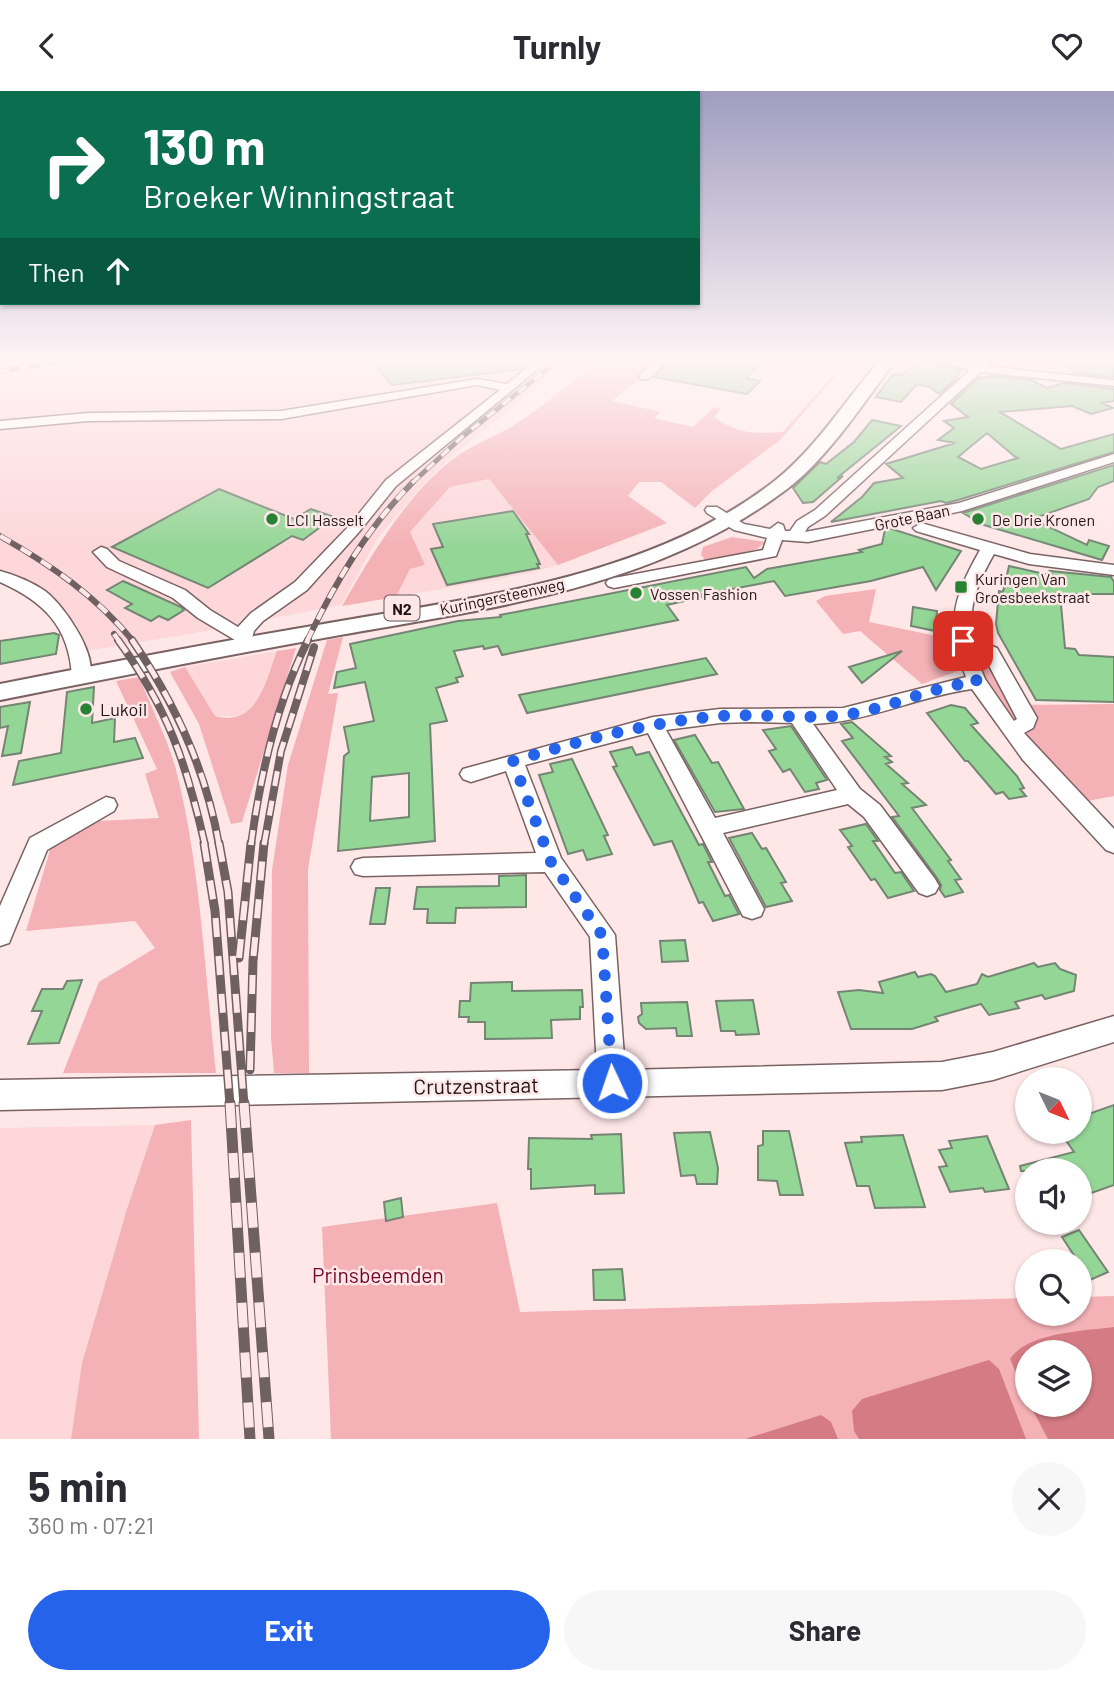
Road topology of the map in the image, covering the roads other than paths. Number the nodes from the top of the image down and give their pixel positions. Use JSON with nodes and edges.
{"nodes":[{"id":1,"x":34,"y":422,"type":"edge"},
{"id":2,"x":467,"y":422,"type":"edge"},
{"id":3,"x":818,"y":422,"type":"edge"},
{"id":4,"x":840,"y":422,"type":"edge"},
{"id":5,"x":920,"y":422,"type":"edge"},
{"id":6,"x":0,"y":425,"type":"edge"},
{"id":7,"x":1112,"y":460,"type":"edge"},
{"id":8,"x":936,"y":513,"type":"junction"},
{"id":9,"x":725,"y":515,"type":"junction"},
{"id":10,"x":921,"y":528,"type":"dead end"},
{"id":11,"x":777,"y":531,"type":"junction"},
{"id":12,"x":796,"y":534,"type":"junction"},
{"id":13,"x":867,"y":537,"type":"dead end"},
{"id":14,"x":989,"y":548,"type":"junction"},
{"id":15,"x":101,"y":552,"type":"dead end"},
{"id":16,"x":770,"y":552,"type":"junction"},
{"id":17,"x":1114,"y":570,"type":"edge"},
{"id":18,"x":0,"y":576,"type":"edge"},
{"id":19,"x":614,"y":583,"type":"dead end"},
{"id":20,"x":243,"y":641,"type":"junction"},
{"id":21,"x":963,"y":641,"type":"junction"},
{"id":22,"x":81,"y":672,"type":"junction"},
{"id":23,"x":0,"y":682,"type":"edge"},
{"id":24,"x":977,"y":682,"type":"junction"},
{"id":25,"x":0,"y":692,"type":"edge"},
{"id":26,"x":797,"y":715,"type":"junction"},
{"id":27,"x":653,"y":724,"type":"junction"},
{"id":28,"x":1011,"y":731,"type":"junction"},
{"id":29,"x":513,"y":761,"type":"junction"},
{"id":30,"x":471,"y":774,"type":"dead end"},
{"id":31,"x":852,"y":795,"type":"junction"},
{"id":32,"x":106,"y":805,"type":"dead end"},
{"id":33,"x":709,"y":828,"type":"junction"},
{"id":34,"x":1114,"y":844,"type":"edge"},
{"id":35,"x":551,"y":862,"type":"junction"},
{"id":36,"x":363,"y":867,"type":"dead end"},
{"id":37,"x":927,"y":886,"type":"dead end"},
{"id":38,"x":752,"y":909,"type":"dead end"},
{"id":39,"x":0,"y":935,"type":"edge"},
{"id":40,"x":1114,"y":1029,"type":"edge"},
{"id":41,"x":612,"y":1083,"type":"junction"},
{"id":42,"x":0,"y":1095,"type":"edge"}],
"edges":[{"from":1,"to":6,"type":"street"},
{"from":2,"to":20,"type":"street"},
{"from":3,"to":9,"type":"main road","name":"Kuringersteenweg","number":"N2"},
{"from":4,"to":9,"type":"main road","name":"Kuringersteenweg","number":"N2"},
{"from":5,"to":12,"type":"street"},
{"from":7,"to":8,"type":"street","name":"Grote Baan"},
{"from":8,"to":12,"type":"street","name":"Grote Baan"},
{"from":8,"to":14,"type":"street"},
{"from":9,"to":11,"type":"street","name":"Grote Baan"},
{"from":9,"to":20,"type":"main road","name":"Kuringersteenweg","number":"N2"},
{"from":10,"to":14,"type":"street"},
{"from":11,"to":12,"type":"street","name":"Grote Baan"},
{"from":11,"to":16,"type":"street"},
{"from":13,"to":16,"type":"street"},
{"from":14,"to":17,"type":"street"},
{"from":14,"to":21,"type":"street"},
{"from":15,"to":20,"type":"street"},
{"from":16,"to":19,"type":"street"},
{"from":18,"to":22,"type":"street"},
{"from":20,"to":22,"type":"main road","name":"Kuringersteenweg","number":"N2"},
{"from":21,"to":24,"type":"street"},
{"from":21,"to":28,"type":"street"},
{"from":22,"to":23,"type":"main road","name":"Kuringersteenweg","number":"N2"},
{"from":22,"to":25,"type":"main road","name":"Kuringersteenweg","number":"N2"},
{"from":24,"to":26,"type":"street"},
{"from":24,"to":28,"type":"street"},
{"from":26,"to":27,"type":"street"},
{"from":26,"to":31,"type":"street"},
{"from":27,"to":29,"type":"street"},
{"from":27,"to":33,"type":"street"},
{"from":28,"to":34,"type":"street"},
{"from":29,"to":30,"type":"street"},
{"from":29,"to":35,"type":"street"},
{"from":31,"to":33,"type":"street"},
{"from":31,"to":37,"type":"street"},
{"from":32,"to":39,"type":"street"},
{"from":33,"to":38,"type":"street"},
{"from":35,"to":36,"type":"street"},
{"from":35,"to":41,"type":"street"},
{"from":40,"to":41,"type":"street","name":"Crutzenstraat"},
{"from":41,"to":42,"type":"street","name":"Crutzenstraat"}]}
